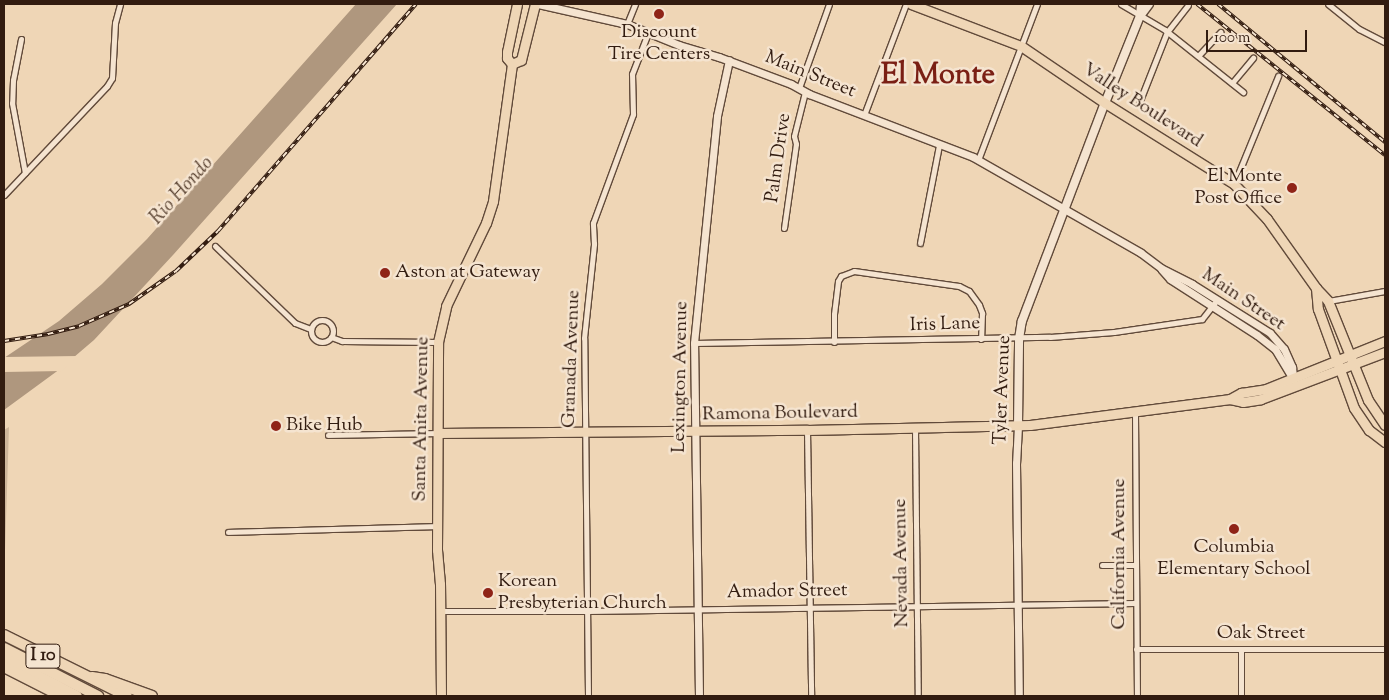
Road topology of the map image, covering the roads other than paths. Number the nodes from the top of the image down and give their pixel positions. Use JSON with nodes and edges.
{"nodes":[{"id":1,"x":120,"y":4,"type":"edge"},
{"id":2,"x":517,"y":4,"type":"edge"},
{"id":3,"x":536,"y":4,"type":"edge"},
{"id":4,"x":635,"y":4,"type":"edge"},
{"id":5,"x":829,"y":4,"type":"edge"},
{"id":6,"x":906,"y":4,"type":"edge"},
{"id":7,"x":910,"y":4,"type":"edge"},
{"id":8,"x":1037,"y":4,"type":"edge"},
{"id":9,"x":1121,"y":4,"type":"edge"},
{"id":10,"x":1142,"y":4,"type":"edge"},
{"id":11,"x":1148,"y":4,"type":"edge"},
{"id":12,"x":1328,"y":4,"type":"edge"},
{"id":13,"x":1188,"y":6,"type":"dead end"},
{"id":14,"x":1140,"y":16,"type":"junction"},
{"id":15,"x":627,"y":24,"type":"junction"},
{"id":16,"x":1167,"y":32,"type":"junction"},
{"id":17,"x":1220,"y":32,"type":"dead end"},
{"id":18,"x":648,"y":33,"type":"junction"},
{"id":19,"x":21,"y":39,"type":"dead end"},
{"id":20,"x":1385,"y":42,"type":"edge"},
{"id":21,"x":1020,"y":46,"type":"junction"},
{"id":22,"x":1198,"y":56,"type":"junction"},
{"id":23,"x":1253,"y":58,"type":"dead end"},
{"id":24,"x":729,"y":60,"type":"junction"},
{"id":25,"x":512,"y":64,"type":"junction"},
{"id":26,"x":1278,"y":76,"type":"dead end"},
{"id":27,"x":1232,"y":83,"type":"junction"},
{"id":28,"x":802,"y":90,"type":"junction"},
{"id":29,"x":1243,"y":92,"type":"dead end"},
{"id":30,"x":4,"y":101,"type":"edge"},
{"id":31,"x":12,"y":103,"type":"junction"},
{"id":32,"x":1140,"y":103,"type":"dead end"},
{"id":33,"x":1105,"y":104,"type":"junction"},
{"id":34,"x":864,"y":114,"type":"junction"},
{"id":35,"x":939,"y":144,"type":"junction"},
{"id":36,"x":978,"y":160,"type":"junction"},
{"id":37,"x":25,"y":173,"type":"junction"},
{"id":38,"x":1234,"y":184,"type":"junction"},
{"id":39,"x":4,"y":195,"type":"edge"},
{"id":40,"x":1065,"y":210,"type":"junction"},
{"id":41,"x":784,"y":228,"type":"dead end"},
{"id":42,"x":920,"y":244,"type":"dead end"},
{"id":43,"x":215,"y":246,"type":"dead end"},
{"id":44,"x":1161,"y":268,"type":"junction"},
{"id":45,"x":1316,"y":288,"type":"junction"},
{"id":46,"x":1385,"y":291,"type":"edge"},
{"id":47,"x":1217,"y":300,"type":"junction"},
{"id":48,"x":1328,"y":301,"type":"junction"},
{"id":49,"x":1212,"y":307,"type":"junction"},
{"id":50,"x":311,"y":329,"type":"junction"},
{"id":51,"x":331,"y":337,"type":"junction"},
{"id":52,"x":981,"y":339,"type":"junction"},
{"id":53,"x":1019,"y":339,"type":"junction"},
{"id":54,"x":1385,"y":341,"type":"edge"},
{"id":55,"x":438,"y":342,"type":"junction"},
{"id":56,"x":834,"y":342,"type":"junction"},
{"id":57,"x":694,"y":343,"type":"junction"},
{"id":58,"x":1385,"y":352,"type":"edge"},
{"id":59,"x":1351,"y":355,"type":"junction"},
{"id":60,"x":1336,"y":360,"type":"junction"},
{"id":61,"x":1354,"y":364,"type":"junction"},
{"id":62,"x":1339,"y":370,"type":"junction"},
{"id":63,"x":1293,"y":377,"type":"junction"},
{"id":64,"x":1230,"y":399,"type":"junction"},
{"id":65,"x":1136,"y":412,"type":"junction"},
{"id":66,"x":1385,"y":425,"type":"edge"},
{"id":67,"x":1018,"y":426,"type":"junction"},
{"id":68,"x":915,"y":428,"type":"junction"},
{"id":69,"x":807,"y":430,"type":"junction"},
{"id":70,"x":584,"y":431,"type":"junction"},
{"id":71,"x":695,"y":431,"type":"junction"},
{"id":72,"x":438,"y":433,"type":"junction"},
{"id":73,"x":328,"y":435,"type":"dead end"},
{"id":74,"x":1385,"y":442,"type":"edge"},
{"id":75,"x":437,"y":526,"type":"junction"},
{"id":76,"x":228,"y":532,"type":"dead end"},
{"id":77,"x":1102,"y":565,"type":"dead end"},
{"id":78,"x":1135,"y":565,"type":"junction"},
{"id":79,"x":1135,"y":603,"type":"junction"},
{"id":80,"x":1018,"y":604,"type":"junction"},
{"id":81,"x":919,"y":605,"type":"junction"},
{"id":82,"x":811,"y":607,"type":"junction"},
{"id":83,"x":698,"y":608,"type":"junction"},
{"id":84,"x":440,"y":610,"type":"junction"},
{"id":85,"x":588,"y":611,"type":"junction"},
{"id":86,"x":4,"y":635,"type":"edge"},
{"id":87,"x":4,"y":648,"type":"edge"},
{"id":88,"x":1241,"y":648,"type":"junction"},
{"id":89,"x":1136,"y":649,"type":"junction"},
{"id":90,"x":1385,"y":649,"type":"edge"},
{"id":91,"x":4,"y":658,"type":"edge"},
{"id":92,"x":4,"y":668,"type":"edge"},
{"id":93,"x":83,"y":676,"type":"junction"},
{"id":94,"x":61,"y":696,"type":"edge"},
{"id":95,"x":77,"y":696,"type":"edge"},
{"id":96,"x":98,"y":696,"type":"edge"},
{"id":97,"x":127,"y":696,"type":"edge"},
{"id":98,"x":152,"y":696,"type":"edge"},
{"id":99,"x":441,"y":696,"type":"edge"},
{"id":100,"x":588,"y":696,"type":"edge"},
{"id":101,"x":699,"y":696,"type":"edge"},
{"id":102,"x":811,"y":696,"type":"edge"},
{"id":103,"x":918,"y":696,"type":"edge"},
{"id":104,"x":1019,"y":696,"type":"edge"},
{"id":105,"x":1136,"y":696,"type":"edge"},
{"id":106,"x":1240,"y":696,"type":"edge"}],
"edges":[{"from":1,"to":37,"type":"street"},
{"from":2,"to":25,"type":"main road","name":"Santa Anita Avenue"},
{"from":3,"to":15,"type":"street","name":"Main Street"},
{"from":3,"to":25,"type":"main road","name":"Santa Anita Avenue"},
{"from":4,"to":15,"type":"street"},
{"from":5,"to":28,"type":"street","name":"Palm Drive"},
{"from":6,"to":34,"type":"street"},
{"from":7,"to":21,"type":"main road","name":"Valley Boulevard"},
{"from":8,"to":21,"type":"street"},
{"from":9,"to":14,"type":"street"},
{"from":10,"to":14,"type":"main road","name":"Tyler Avenue"},
{"from":11,"to":14,"type":"main road","name":"Tyler Avenue"},
{"from":12,"to":20,"type":"street"},
{"from":13,"to":16,"type":"street"},
{"from":14,"to":16,"type":"street"},
{"from":14,"to":33,"type":"main road","name":"Tyler Avenue"},
{"from":15,"to":18,"type":"street","name":"Main Street"},
{"from":16,"to":22,"type":"street"},
{"from":16,"to":32,"type":"street"},
{"from":17,"to":22,"type":"street"},
{"from":18,"to":24,"type":"street","name":"Main Street"},
{"from":18,"to":70,"type":"street","name":"Granada Avenue"},
{"from":19,"to":31,"type":"street"},
{"from":21,"to":33,"type":"main road","name":"Valley Boulevard"},
{"from":21,"to":36,"type":"street"},
{"from":22,"to":27,"type":"street"},
{"from":23,"to":27,"type":"street"},
{"from":24,"to":28,"type":"street","name":"Main Street"},
{"from":24,"to":57,"type":"street","name":"Lexington Avenue"},
{"from":25,"to":55,"type":"main road","name":"Santa Anita Avenue"},
{"from":26,"to":38,"type":"street"},
{"from":27,"to":29,"type":"street"},
{"from":28,"to":34,"type":"street","name":"Main Street"},
{"from":28,"to":41,"type":"street","name":"Palm Drive"},
{"from":30,"to":31,"type":"street"},
{"from":31,"to":37,"type":"street"},
{"from":33,"to":38,"type":"main road","name":"Valley Boulevard"},
{"from":33,"to":40,"type":"main road","name":"Tyler Avenue"},
{"from":34,"to":35,"type":"street","name":"Main Street"},
{"from":35,"to":36,"type":"street","name":"Main Street"},
{"from":35,"to":42,"type":"street"},
{"from":36,"to":40,"type":"street","name":"Main Street"},
{"from":37,"to":39,"type":"street"},
{"from":38,"to":45,"type":"main road","name":"Valley Boulevard"},
{"from":40,"to":44,"type":"street","name":"Main Street"},
{"from":40,"to":53,"type":"main road","name":"Tyler Avenue"},
{"from":43,"to":50,"type":"street"},
{"from":44,"to":47,"type":"street","name":"Main Street"},
{"from":44,"to":49,"type":"street","name":"Main Street"},
{"from":45,"to":48,"type":"main road","name":"Valley Boulevard"},
{"from":45,"to":60,"type":"main road","name":"Valley Boulevard"},
{"from":46,"to":48,"type":"street"},
{"from":47,"to":49,"type":"street","name":"Iris Lane"},
{"from":47,"to":63,"type":"street","name":"Main Street"},
{"from":48,"to":59,"type":"main road","name":"Valley Boulevard"},
{"from":49,"to":53,"type":"street","name":"Iris Lane"},
{"from":49,"to":63,"type":"street","name":"Main Street"},
{"from":50,"to":51,"type":"street"},
{"from":50,"to":51,"type":"street"},
{"from":51,"to":55,"type":"street"},
{"from":52,"to":53,"type":"street","name":"Iris Lane"},
{"from":52,"to":56,"type":"street","name":"Iris Lane"},
{"from":52,"to":56,"type":"street"},
{"from":53,"to":67,"type":"main road","name":"Tyler Avenue"},
{"from":54,"to":59,"type":"main road","name":"Ramona Boulevard"},
{"from":55,"to":72,"type":"main road","name":"Santa Anita Avenue"},
{"from":56,"to":57,"type":"street","name":"Iris Lane"},
{"from":57,"to":71,"type":"street","name":"Lexington Avenue"},
{"from":58,"to":61,"type":"main road","name":"Ramona Boulevard"},
{"from":59,"to":60,"type":"main road","name":"Ramona Boulevard"},
{"from":59,"to":61,"type":"main road","name":"Valley Boulevard"},
{"from":60,"to":62,"type":"main road","name":"Valley Boulevard"},
{"from":60,"to":63,"type":"main road","name":"Ramona Boulevard"},
{"from":61,"to":62,"type":"main road","name":"Ramona Boulevard"},
{"from":61,"to":66,"type":"main road","name":"Valley Boulevard"},
{"from":62,"to":64,"type":"main road","name":"Ramona Boulevard"},
{"from":62,"to":74,"type":"main road","name":"Valley Boulevard"},
{"from":63,"to":64,"type":"main road","name":"Ramona Boulevard"},
{"from":64,"to":65,"type":"main road","name":"Ramona Boulevard"},
{"from":65,"to":67,"type":"main road","name":"Ramona Boulevard"},
{"from":65,"to":78,"type":"street","name":"California Avenue"},
{"from":67,"to":68,"type":"main road","name":"Ramona Boulevard"},
{"from":67,"to":80,"type":"street","name":"Tyler Avenue"},
{"from":68,"to":69,"type":"main road","name":"Ramona Boulevard"},
{"from":68,"to":81,"type":"street","name":"Nevada Avenue"},
{"from":69,"to":71,"type":"main road","name":"Ramona Boulevard"},
{"from":69,"to":82,"type":"street"},
{"from":70,"to":71,"type":"main road","name":"Ramona Boulevard"},
{"from":70,"to":72,"type":"main road","name":"Ramona Boulevard"},
{"from":70,"to":85,"type":"street","name":"Granada Avenue"},
{"from":71,"to":83,"type":"street","name":"Lexington Avenue"},
{"from":72,"to":73,"type":"street","name":"Ramona Boulevard"},
{"from":72,"to":75,"type":"main road","name":"Santa Anita Avenue"},
{"from":75,"to":76,"type":"street"},
{"from":75,"to":84,"type":"main road","name":"Santa Anita Avenue"},
{"from":77,"to":78,"type":"street"},
{"from":78,"to":79,"type":"street","name":"California Avenue"},
{"from":79,"to":80,"type":"street","name":"Amador Street"},
{"from":79,"to":89,"type":"street","name":"California Avenue"},
{"from":80,"to":81,"type":"street","name":"Amador Street"},
{"from":80,"to":104,"type":"street","name":"Tyler Avenue"},
{"from":81,"to":82,"type":"street","name":"Amador Street"},
{"from":81,"to":103,"type":"street","name":"Nevada Avenue"},
{"from":82,"to":83,"type":"street","name":"Amador Street"},
{"from":82,"to":102,"type":"street"},
{"from":83,"to":85,"type":"street","name":"Amador Street"},
{"from":83,"to":101,"type":"street","name":"Lexington Avenue"},
{"from":84,"to":85,"type":"street","name":"Amador Street"},
{"from":84,"to":99,"type":"main road","name":"Santa Anita Avenue"},
{"from":85,"to":100,"type":"street","name":"Granada Avenue"},
{"from":86,"to":93,"type":"highway","number":"I 10"},
{"from":87,"to":96,"type":"highway"},
{"from":88,"to":89,"type":"street","name":"Oak Street"},
{"from":88,"to":90,"type":"street","name":"Oak Street"},
{"from":88,"to":106,"type":"street"},
{"from":89,"to":105,"type":"street","name":"California Avenue"},
{"from":91,"to":95,"type":"highway"},
{"from":92,"to":94,"type":"highway","number":"I 10"},
{"from":93,"to":97,"type":"highway","number":"I 10"},
{"from":93,"to":98,"type":"highway"}]}
